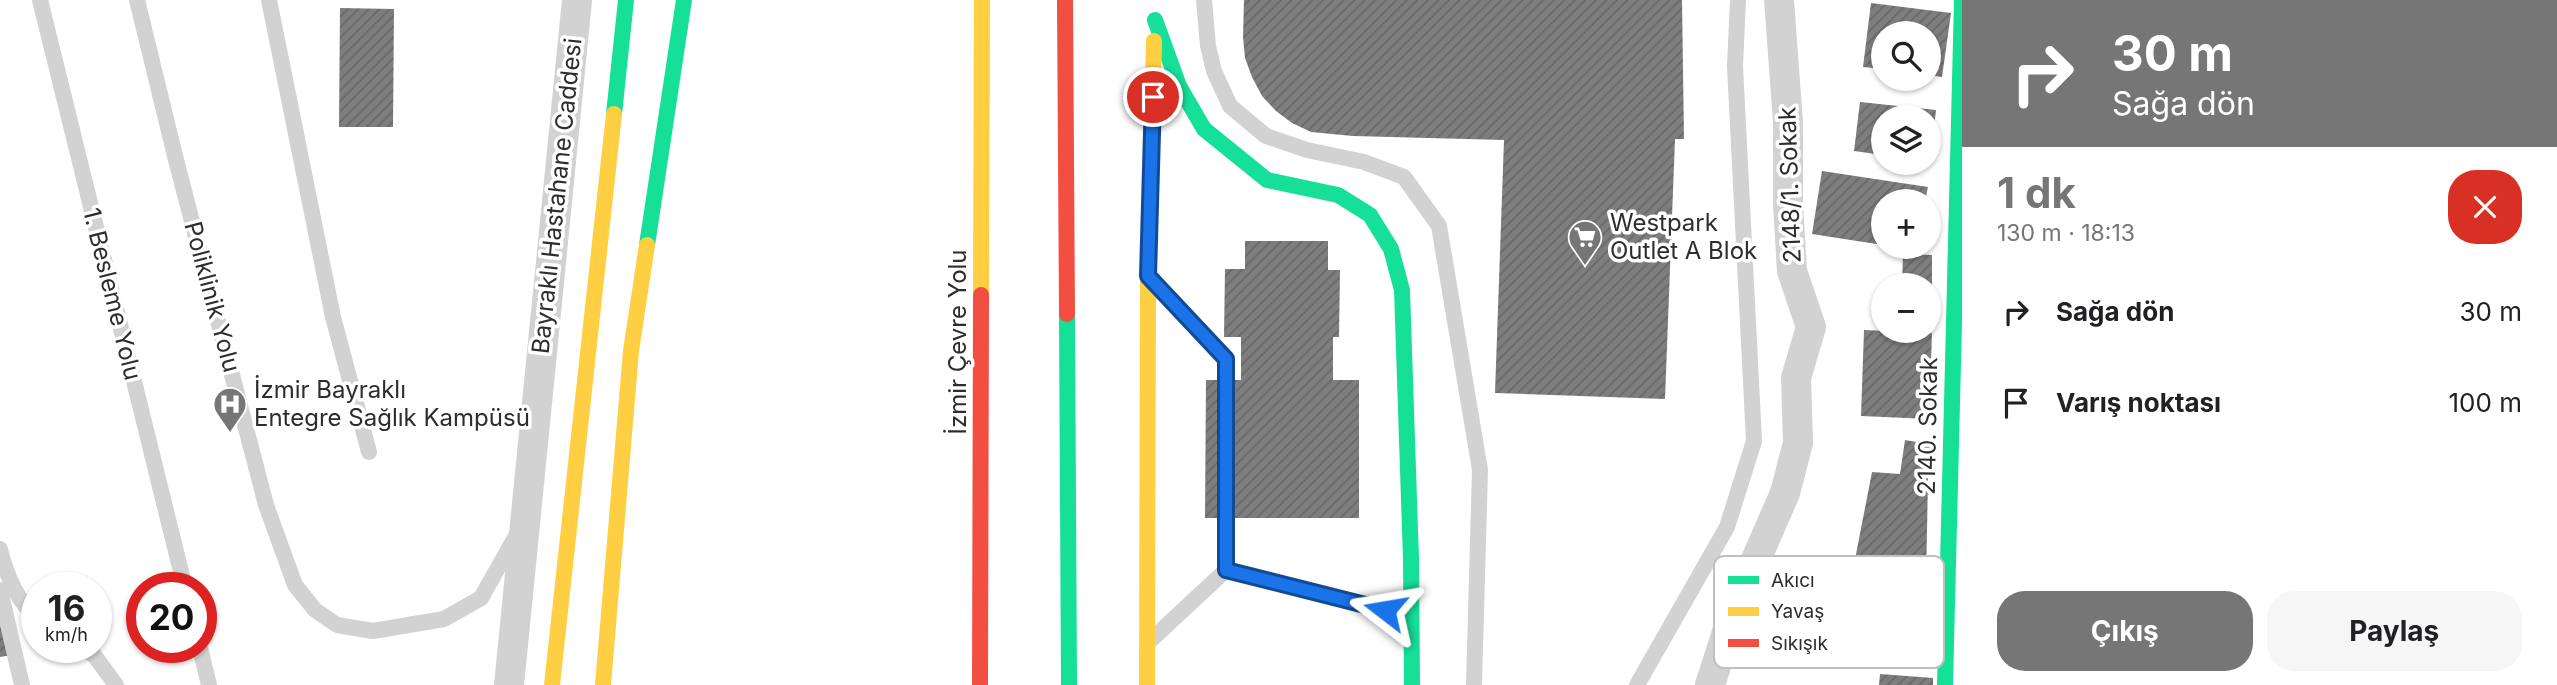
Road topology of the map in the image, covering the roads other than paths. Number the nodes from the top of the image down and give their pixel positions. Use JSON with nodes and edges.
{"nodes":[{"id":1,"x":40,"y":0,"type":"edge"},
{"id":2,"x":137,"y":0,"type":"edge"},
{"id":3,"x":577,"y":0,"type":"edge"},
{"id":4,"x":626,"y":0,"type":"edge"},
{"id":5,"x":684,"y":0,"type":"edge"},
{"id":6,"x":1065,"y":0,"type":"edge"},
{"id":7,"x":1155,"y":0,"type":"edge"},
{"id":8,"x":1204,"y":0,"type":"edge"},
{"id":9,"x":1738,"y":0,"type":"edge"},
{"id":10,"x":1779,"y":0,"type":"edge"},
{"id":11,"x":1962,"y":0,"type":"edge"},
{"id":12,"x":271,"y":2,"type":"edge"},
{"id":13,"x":982,"y":4,"type":"edge"},
{"id":14,"x":1155,"y":20,"type":"junction"},
{"id":15,"x":1961,"y":55,"type":"edge"},
{"id":16,"x":1148,"y":276,"type":"junction"},
{"id":17,"x":369,"y":452,"type":"dead end"},
{"id":18,"x":524,"y":520,"type":"junction"},
{"id":19,"x":0,"y":549,"type":"edge"},
{"id":20,"x":1757,"y":556,"type":"edge"},
{"id":21,"x":1226,"y":570,"type":"junction"},
{"id":22,"x":181,"y":572,"type":"edge"},
{"id":23,"x":0,"y":590,"type":"edge"},
{"id":24,"x":21,"y":600,"type":"edge"},
{"id":25,"x":1411,"y":617,"type":"junction"},
{"id":26,"x":1147,"y":644,"type":"junction"},
{"id":27,"x":100,"y":663,"type":"edge"},
{"id":28,"x":204,"y":663,"type":"edge"},
{"id":29,"x":1715,"y":668,"type":"edge"},
{"id":30,"x":22,"y":685,"type":"edge"},
{"id":31,"x":116,"y":685,"type":"edge"},
{"id":32,"x":209,"y":685,"type":"edge"},
{"id":33,"x":509,"y":685,"type":"edge"},
{"id":34,"x":552,"y":685,"type":"edge"},
{"id":35,"x":603,"y":685,"type":"edge"},
{"id":36,"x":980,"y":685,"type":"edge"},
{"id":37,"x":1069,"y":685,"type":"edge"},
{"id":38,"x":1147,"y":685,"type":"edge"},
{"id":39,"x":1412,"y":685,"type":"edge"},
{"id":40,"x":1474,"y":685,"type":"edge"},
{"id":41,"x":1637,"y":685,"type":"edge"},
{"id":42,"x":1710,"y":685,"type":"edge"},
{"id":43,"x":1945,"y":685,"type":"edge"}],
"edges":[{"from":1,"to":22,"type":"lane","name":"1. Besleme Yolu"},
{"from":2,"to":18,"type":"lane","name":"Poliklinik Yolu"},
{"from":3,"to":18,"type":"street","name":"Bayraklı Hastahane Caddesi"},
{"from":4,"to":34,"type":"main road"},
{"from":5,"to":35,"type":"main road"},
{"from":6,"to":37,"type":"main road"},
{"from":7,"to":14,"type":"main road"},
{"from":8,"to":40,"type":"lane"},
{"from":9,"to":41,"type":"lane"},
{"from":10,"to":20,"type":"street","name":"2148/1. Sokak"},
{"from":11,"to":15,"type":"main road","name":"2140. Sokak"},
{"from":12,"to":17,"type":"lane"},
{"from":13,"to":36,"type":"main road","name":"İzmir Çevre Yolu"},
{"from":14,"to":16,"type":"main road"},
{"from":14,"to":25,"type":"main road"},
{"from":15,"to":43,"type":"main road","name":"2140. Sokak"},
{"from":16,"to":21,"type":"lane"},
{"from":16,"to":26,"type":"main road"},
{"from":18,"to":33,"type":"street","name":"Bayraklı Hastahane Caddesi"},
{"from":19,"to":24,"type":"lane"},
{"from":21,"to":25,"type":"lane"},
{"from":21,"to":26,"type":"lane"},
{"from":23,"to":30,"type":"lane"},
{"from":25,"to":39,"type":"main road"},
{"from":26,"to":38,"type":"main road"},
{"from":27,"to":31,"type":"lane"},
{"from":28,"to":32,"type":"lane"},
{"from":29,"to":42,"type":"street","name":"2148/1. Sokak"}]}
